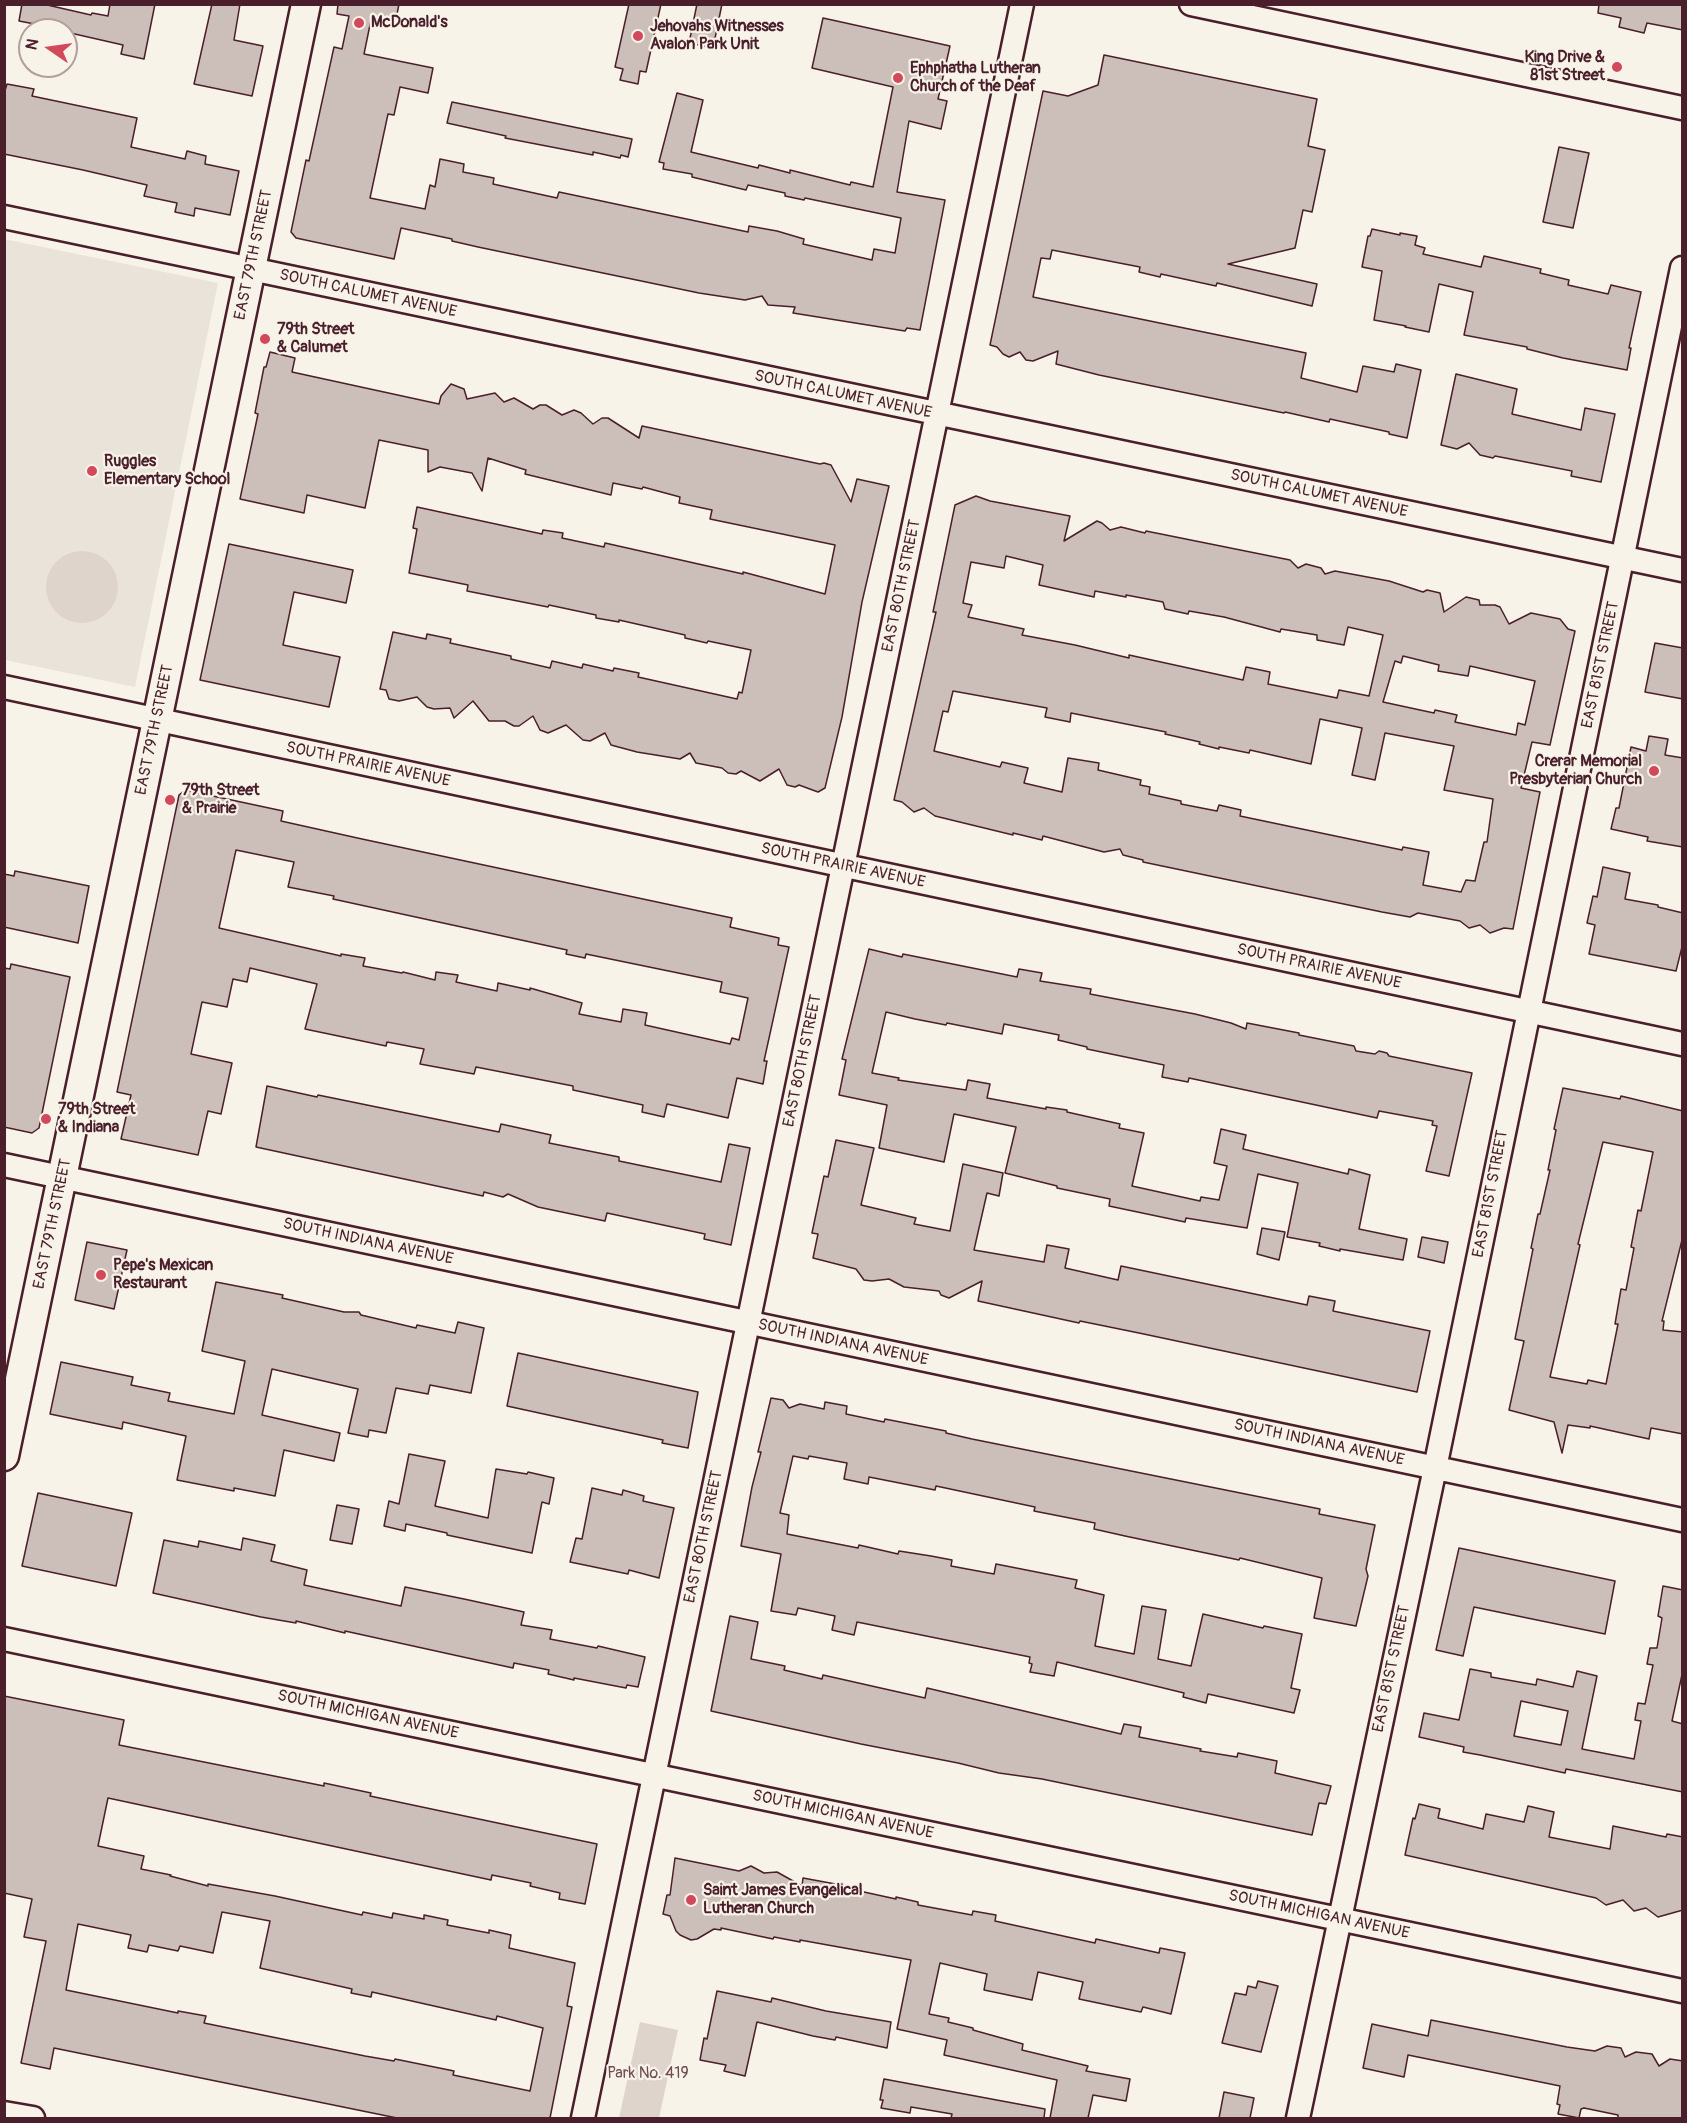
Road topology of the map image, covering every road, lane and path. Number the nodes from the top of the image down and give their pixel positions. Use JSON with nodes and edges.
{"nodes":[{"id":1,"x":306,"y":4,"type":"edge"},
{"id":2,"x":1022,"y":4,"type":"edge"},
{"id":3,"x":1191,"y":4,"type":"edge"},
{"id":4,"x":1683,"y":108,"type":"edge"},
{"id":5,"x":4,"y":217,"type":"edge"},
{"id":6,"x":1683,"y":268,"type":"edge"},
{"id":7,"x":251,"y":269,"type":"junction"},
{"id":8,"x":937,"y":414,"type":"junction"},
{"id":9,"x":1623,"y":558,"type":"junction"},
{"id":10,"x":1683,"y":570,"type":"edge"},
{"id":11,"x":4,"y":687,"type":"edge"},
{"id":12,"x":158,"y":720,"type":"junction"},
{"id":13,"x":843,"y":867,"type":"junction"},
{"id":14,"x":1528,"y":1011,"type":"junction"},
{"id":15,"x":1683,"y":1044,"type":"edge"},
{"id":16,"x":4,"y":1165,"type":"edge"},
{"id":17,"x":62,"y":1177,"type":"junction"},
{"id":18,"x":748,"y":1323,"type":"junction"},
{"id":19,"x":4,"y":1456,"type":"edge"},
{"id":20,"x":1435,"y":1468,"type":"junction"},
{"id":21,"x":1683,"y":1520,"type":"edge"},
{"id":22,"x":4,"y":1639,"type":"edge"},
{"id":23,"x":654,"y":1775,"type":"junction"},
{"id":24,"x":1339,"y":1919,"type":"junction"},
{"id":25,"x":1683,"y":1991,"type":"edge"},
{"id":26,"x":4,"y":2113,"type":"edge"},
{"id":27,"x":33,"y":2118,"type":"edge"},
{"id":28,"x":583,"y":2118,"type":"edge"},
{"id":29,"x":1298,"y":2118,"type":"edge"}],
"edges":[{"from":1,"to":7,"type":"main road","name":"EAST 79TH STREET"},
{"from":2,"to":8,"type":"street","name":"EAST 80TH STREET"},
{"from":3,"to":4,"type":"street"},
{"from":5,"to":7,"type":"street","name":"SOUTH CALUMET AVENUE"},
{"from":6,"to":9,"type":"street","name":"EAST 81ST STREET"},
{"from":7,"to":8,"type":"street","name":"SOUTH CALUMET AVENUE"},
{"from":7,"to":12,"type":"main road","name":"EAST 79TH STREET"},
{"from":8,"to":9,"type":"street","name":"SOUTH CALUMET AVENUE"},
{"from":8,"to":13,"type":"street","name":"EAST 80TH STREET"},
{"from":9,"to":10,"type":"street","name":"SOUTH CALUMET AVENUE"},
{"from":9,"to":14,"type":"street","name":"EAST 81ST STREET"},
{"from":11,"to":12,"type":"street","name":"SOUTH PRAIRIE AVENUE"},
{"from":12,"to":13,"type":"street","name":"SOUTH PRAIRIE AVENUE"},
{"from":12,"to":17,"type":"main road","name":"EAST 79TH STREET"},
{"from":13,"to":14,"type":"street","name":"SOUTH PRAIRIE AVENUE"},
{"from":13,"to":18,"type":"street","name":"EAST 80TH STREET"},
{"from":14,"to":15,"type":"street","name":"SOUTH PRAIRIE AVENUE"},
{"from":14,"to":20,"type":"street","name":"EAST 81ST STREET"},
{"from":16,"to":17,"type":"street","name":"SOUTH INDIANA AVENUE"},
{"from":17,"to":18,"type":"street","name":"SOUTH INDIANA AVENUE"},
{"from":17,"to":19,"type":"main road","name":"EAST 79TH STREET"},
{"from":18,"to":20,"type":"street","name":"SOUTH INDIANA AVENUE"},
{"from":18,"to":23,"type":"street","name":"EAST 80TH STREET"},
{"from":20,"to":21,"type":"street","name":"SOUTH INDIANA AVENUE"},
{"from":20,"to":24,"type":"street","name":"EAST 81ST STREET"},
{"from":22,"to":23,"type":"street","name":"SOUTH MICHIGAN AVENUE"},
{"from":23,"to":24,"type":"street","name":"SOUTH MICHIGAN AVENUE"},
{"from":23,"to":28,"type":"street","name":"EAST 80TH STREET"},
{"from":24,"to":25,"type":"street","name":"SOUTH MICHIGAN AVENUE"},
{"from":24,"to":29,"type":"street","name":"EAST 81ST STREET"},
{"from":26,"to":27,"type":"street"}]}
